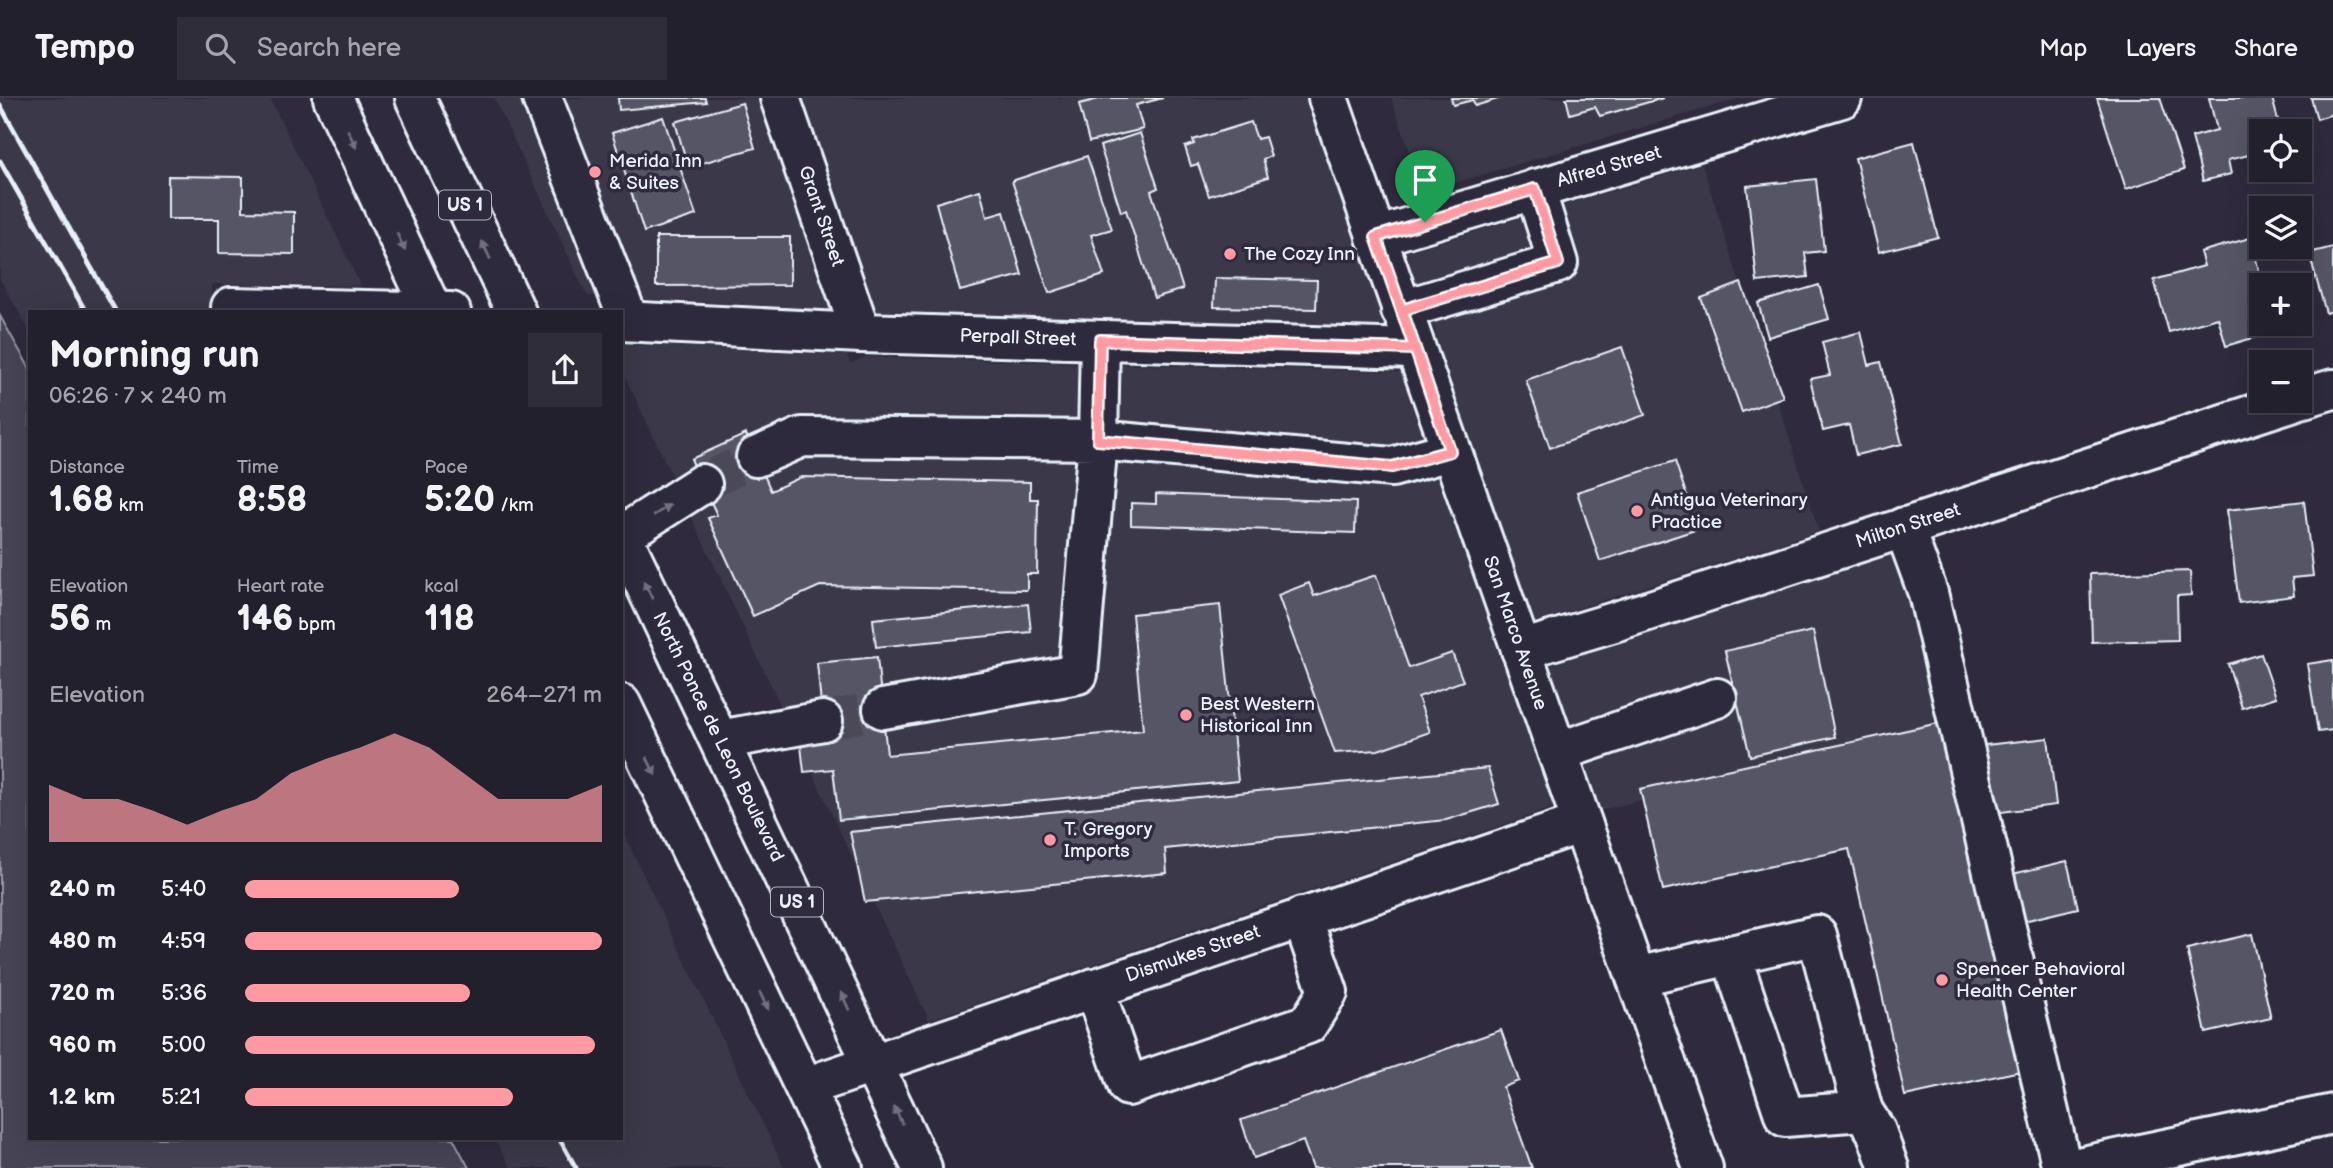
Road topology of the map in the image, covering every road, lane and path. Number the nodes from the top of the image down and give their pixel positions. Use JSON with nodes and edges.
{"nodes":[{"id":1,"x":333,"y":98,"type":"edge"},
{"id":2,"x":415,"y":98,"type":"edge"},
{"id":3,"x":542,"y":98,"type":"edge"},
{"id":4,"x":780,"y":98,"type":"edge"},
{"id":5,"x":1328,"y":98,"type":"edge"},
{"id":6,"x":1842,"y":98,"type":"edge"},
{"id":7,"x":1535,"y":189,"type":"junction"},
{"id":8,"x":1376,"y":237,"type":"junction"},
{"id":9,"x":231,"y":307,"type":"dead end"},
{"id":10,"x":387,"y":310,"type":"edge"},
{"id":11,"x":439,"y":310,"type":"edge"},
{"id":12,"x":515,"y":310,"type":"edge"},
{"id":13,"x":621,"y":310,"type":"edge"},
{"id":14,"x":1402,"y":310,"type":"junction"},
{"id":15,"x":625,"y":321,"type":"edge"},
{"id":16,"x":861,"y":333,"type":"junction"},
{"id":17,"x":1100,"y":340,"type":"junction"},
{"id":18,"x":1415,"y":349,"type":"junction"},
{"id":19,"x":2333,"y":388,"type":"edge"},
{"id":20,"x":2312,"y":395,"type":"edge"},
{"id":21,"x":2257,"y":413,"type":"edge"},
{"id":22,"x":1098,"y":440,"type":"junction"},
{"id":23,"x":1450,"y":451,"type":"junction"},
{"id":24,"x":756,"y":457,"type":"tunnel mouth"},
{"id":25,"x":702,"y":484,"type":"tunnel mouth"},
{"id":26,"x":1904,"y":527,"type":"junction"},
{"id":27,"x":623,"y":533,"type":"edge"},
{"id":28,"x":623,"y":536,"type":"edge"},
{"id":29,"x":1521,"y":650,"type":"junction"},
{"id":30,"x":1717,"y":698,"type":"dead end"},
{"id":31,"x":623,"y":708,"type":"edge"},
{"id":32,"x":883,"y":709,"type":"tunnel mouth"},
{"id":33,"x":822,"y":721,"type":"tunnel mouth"},
{"id":34,"x":720,"y":740,"type":"junction"},
{"id":35,"x":1557,"y":752,"type":"junction"},
{"id":36,"x":1582,"y":823,"type":"junction"},
{"id":37,"x":1302,"y":917,"type":"junction"},
{"id":38,"x":1731,"y":956,"type":"junction"},
{"id":39,"x":1636,"y":977,"type":"junction"},
{"id":40,"x":1094,"y":988,"type":"junction"},
{"id":41,"x":874,"y":1063,"type":"junction"},
{"id":42,"x":805,"y":1087,"type":"junction"},
{"id":43,"x":1863,"y":1111,"type":"junction"},
{"id":44,"x":2333,"y":1114,"type":"edge"},
{"id":45,"x":843,"y":1168,"type":"edge"},
{"id":46,"x":922,"y":1168,"type":"edge"},
{"id":47,"x":1703,"y":1168,"type":"edge"},
{"id":48,"x":1889,"y":1168,"type":"edge"},
{"id":49,"x":2062,"y":1168,"type":"edge"},
{"id":50,"x":2073,"y":1168,"type":"edge"}],
"edges":[{"from":1,"to":11,"type":"main road","one_way":true},
{"from":12,"to":2,"type":"main road","number":"US 1","one_way":true},
{"from":3,"to":13,"type":"main road"},
{"from":4,"to":16,"type":"main road","name":"Grant Street"},
{"from":5,"to":8,"type":"main road","name":"San Marco Avenue"},
{"from":6,"to":7,"type":"main road","name":"Alfred Street"},
{"from":7,"to":8,"type":"main road","name":"Alfred Street"},
{"from":7,"to":14,"type":"main road"},
{"from":8,"to":14,"type":"main road","name":"San Marco Avenue"},
{"from":9,"to":10,"type":"main road"},
{"from":14,"to":18,"type":"main road","name":"San Marco Avenue"},
{"from":15,"to":16,"type":"main road","name":"Perpall Street"},
{"from":16,"to":17,"type":"main road","name":"Perpall Street"},
{"from":17,"to":18,"type":"main road","name":"Perpall Street"},
{"from":17,"to":22,"type":"main road"},
{"from":18,"to":23,"type":"main road","name":"San Marco Avenue"},
{"from":19,"to":20,"type":"main road"},
{"from":21,"to":26,"type":"main road","name":"Milton Street"},
{"from":22,"to":23,"type":"main road"},
{"from":22,"to":24,"type":"main road"},
{"from":22,"to":32,"type":"main road"},
{"from":23,"to":29,"type":"main road","name":"San Marco Avenue"},
{"from":27,"to":25,"type":"main road","one_way":true},
{"from":26,"to":29,"type":"main road","name":"Milton Street"},
{"from":26,"to":49,"type":"main road"},
{"from":34,"to":28,"type":"main road","name":"North Ponce de Leon Boulevard","number":"US 1","one_way":true},
{"from":29,"to":35,"type":"main road","name":"San Marco Avenue"},
{"from":30,"to":35,"type":"main road"},
{"from":31,"to":42,"type":"main road","one_way":true},
{"from":33,"to":34,"type":"main road"},
{"from":41,"to":34,"type":"main road","name":"North Ponce de Leon Boulevard","number":"US 1","one_way":true},
{"from":35,"to":36,"type":"main road","name":"San Marco Avenue"},
{"from":36,"to":37,"type":"main road","name":"Dismukes Street"},
{"from":36,"to":39,"type":"main road","name":"San Marco Avenue"},
{"from":37,"to":40,"type":"main road","name":"Dismukes Street"},
{"from":37,"to":40,"type":"main road"},
{"from":38,"to":39,"type":"main road"},
{"from":38,"to":43,"type":"main road"},
{"from":38,"to":43,"type":"main road"},
{"from":39,"to":47,"type":"main road","name":"San Marco Avenue"},
{"from":40,"to":41,"type":"main road","name":"Dismukes Street"},
{"from":41,"to":42,"type":"main road","name":"Dismukes Street"},
{"from":46,"to":41,"type":"main road","name":"North Ponce de Leon Boulevard","number":"US 1","one_way":true},
{"from":42,"to":45,"type":"main road"},
{"from":43,"to":48,"type":"main road"},
{"from":44,"to":50,"type":"main road"}]}
